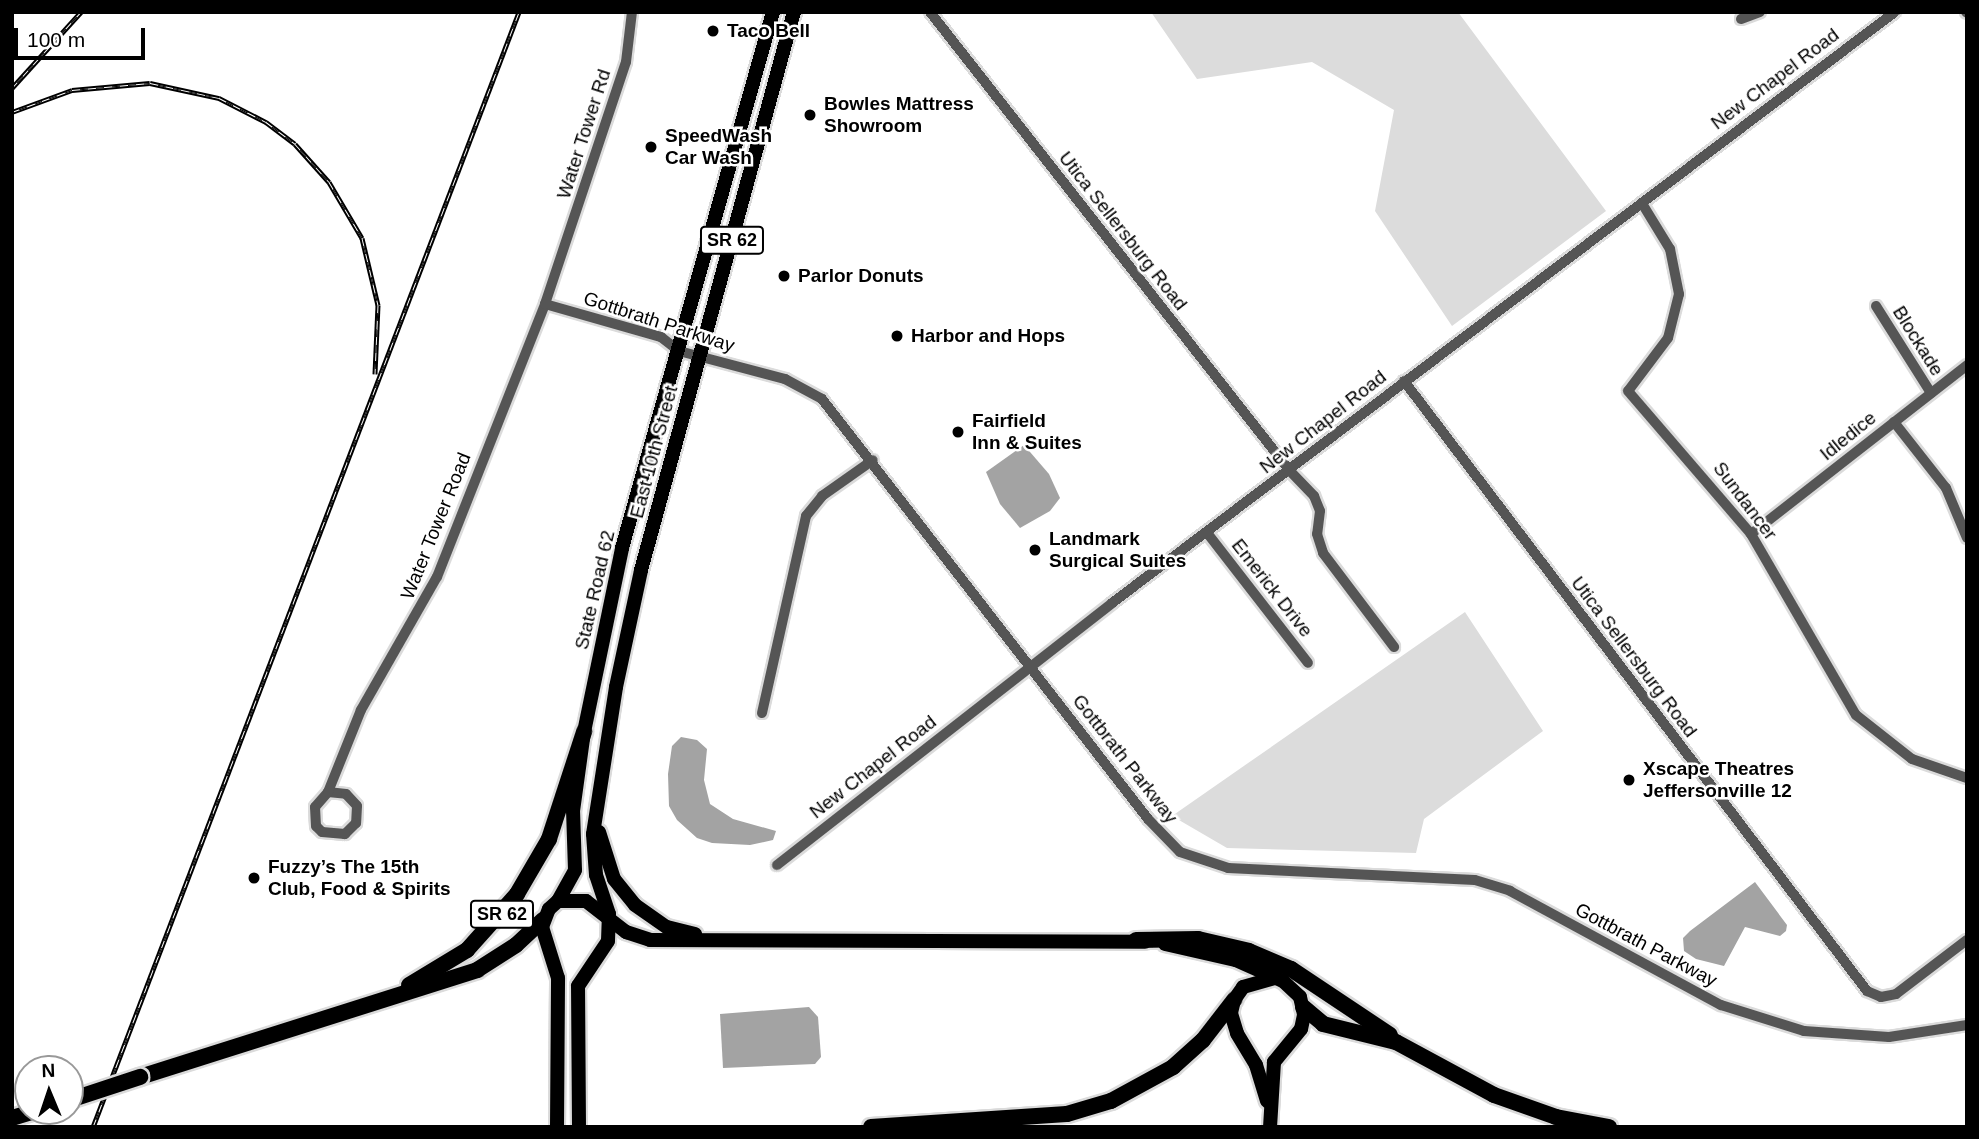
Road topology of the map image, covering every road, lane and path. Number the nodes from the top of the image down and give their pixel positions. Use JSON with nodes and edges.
{"nodes":[{"id":1,"x":632,"y":12,"type":"edge"},
{"id":2,"x":773,"y":12,"type":"edge"},
{"id":3,"x":794,"y":12,"type":"edge"},
{"id":4,"x":930,"y":12,"type":"edge"},
{"id":5,"x":1760,"y":12,"type":"edge"},
{"id":6,"x":1895,"y":12,"type":"edge"},
{"id":7,"x":1741,"y":19,"type":"dead end"},
{"id":8,"x":1643,"y":205,"type":"junction"},
{"id":9,"x":559,"y":264,"type":"joint"},
{"id":10,"x":545,"y":304,"type":"junction"},
{"id":11,"x":1877,"y":306,"type":"dead end"},
{"id":12,"x":679,"y":351,"type":"junction"},
{"id":13,"x":700,"y":356,"type":"junction"},
{"id":14,"x":1967,"y":365,"type":"edge"},
{"id":15,"x":1404,"y":381,"type":"junction"},
{"id":16,"x":1931,"y":393,"type":"junction"},
{"id":17,"x":1895,"y":422,"type":"junction"},
{"id":18,"x":873,"y":460,"type":"junction"},
{"id":19,"x":1290,"y":471,"type":"junction"},
{"id":20,"x":1208,"y":534,"type":"junction"},
{"id":21,"x":1751,"y":534,"type":"junction"},
{"id":22,"x":1967,"y":537,"type":"edge"},
{"id":23,"x":1394,"y":647,"type":"dead end"},
{"id":24,"x":1308,"y":663,"type":"dead end"},
{"id":25,"x":1031,"y":665,"type":"junction"},
{"id":26,"x":762,"y":713,"type":"dead end"},
{"id":27,"x":584,"y":732,"type":"junction"},
{"id":28,"x":1967,"y":778,"type":"edge"},
{"id":29,"x":328,"y":792,"type":"junction"},
{"id":30,"x":596,"y":806,"type":"junction"},
{"id":31,"x":777,"y":865,"type":"dead end"},
{"id":32,"x":558,"y":901,"type":"junction"},
{"id":33,"x":608,"y":915,"type":"junction"},
{"id":34,"x":543,"y":920,"type":"junction"},
{"id":35,"x":705,"y":937,"type":"junction"},
{"id":36,"x":1136,"y":940,"type":"junction"},
{"id":37,"x":1967,"y":940,"type":"edge"},
{"id":38,"x":1274,"y":978,"type":"junction"},
{"id":39,"x":1234,"y":1000,"type":"junction"},
{"id":40,"x":1303,"y":1007,"type":"junction"},
{"id":41,"x":332,"y":1017,"type":"junction"},
{"id":42,"x":1967,"y":1025,"type":"edge"},
{"id":43,"x":1396,"y":1042,"type":"junction"},
{"id":44,"x":84,"y":1095,"type":"edge"},
{"id":45,"x":1270,"y":1120,"type":"edge"},
{"id":46,"x":557,"y":1127,"type":"edge"},
{"id":47,"x":579,"y":1127,"type":"edge"},
{"id":48,"x":871,"y":1127,"type":"edge"},
{"id":49,"x":1609,"y":1127,"type":"edge"}],
"edges":[{"from":1,"to":9,"type":"street","name":"Water Tower Rd"},
{"from":2,"to":12,"type":"main road","name":"State Road 62","number":"SR 62"},
{"from":3,"to":13,"type":"main road","name":"East 10th Street","number":"SR 62"},
{"from":4,"to":19,"type":"street","name":"Utica Sellersburg Road"},
{"from":5,"to":7,"type":"street"},
{"from":6,"to":8,"type":"street","name":"New Chapel Road"},
{"from":8,"to":15,"type":"street","name":"New Chapel Road"},
{"from":8,"to":21,"type":"street","name":"Sundancer"},
{"from":9,"to":10,"type":"street","name":"Water Tower Road"},
{"from":10,"to":12,"type":"street","name":"Gottbrath Parkway"},
{"from":10,"to":29,"type":"street","name":"Water Tower Road"},
{"from":11,"to":16,"type":"street","name":"Blockade"},
{"from":12,"to":13,"type":"street","name":"Gottbrath Parkway"},
{"from":12,"to":27,"type":"main road","name":"State Road 62","number":"SR 62"},
{"from":13,"to":18,"type":"street","name":"Gottbrath Parkway"},
{"from":13,"to":30,"type":"main road","name":"East 10th Street","number":"SR 62"},
{"from":14,"to":16,"type":"street","name":"Idledice"},
{"from":15,"to":19,"type":"street","name":"New Chapel Road"},
{"from":15,"to":37,"type":"street","name":"Utica Sellersburg Road"},
{"from":16,"to":17,"type":"street","name":"Idledice"},
{"from":17,"to":21,"type":"street","name":"Idledice"},
{"from":17,"to":22,"type":"street"},
{"from":18,"to":25,"type":"street","name":"Gottbrath Parkway"},
{"from":18,"to":26,"type":"street"},
{"from":19,"to":20,"type":"street","name":"New Chapel Road"},
{"from":19,"to":23,"type":"street","name":"Utica Sellersburg Road"},
{"from":20,"to":24,"type":"street","name":"Emerick Drive"},
{"from":20,"to":25,"type":"street","name":"New Chapel Road"},
{"from":21,"to":28,"type":"street","name":"Sundancer"},
{"from":25,"to":31,"type":"street","name":"New Chapel Road"},
{"from":25,"to":42,"type":"street","name":"Gottbrath Parkway"},
{"from":27,"to":32,"type":"main road"},
{"from":27,"to":41,"type":"highway","number":"SR 62"},
{"from":29,"to":29,"type":"street","name":"Water Tower Road"},
{"from":30,"to":33,"type":"main road","name":"East 10th Street","number":"SR 62"},
{"from":30,"to":35,"type":"main road"},
{"from":32,"to":33,"type":"main road"},
{"from":32,"to":34,"type":"main road"},
{"from":33,"to":35,"type":"main road"},
{"from":33,"to":47,"type":"main road"},
{"from":34,"to":41,"type":"highway"},
{"from":34,"to":46,"type":"main road"},
{"from":35,"to":36,"type":"main road"},
{"from":36,"to":38,"type":"main road"},
{"from":36,"to":43,"type":"highway"},
{"from":38,"to":39,"type":"main road"},
{"from":38,"to":40,"type":"main road"},
{"from":39,"to":45,"type":"main road"},
{"from":39,"to":48,"type":"highway"},
{"from":40,"to":43,"type":"highway"},
{"from":40,"to":45,"type":"main road"},
{"from":41,"to":44,"type":"highway","number":"SR 62","bridge":true},
{"from":43,"to":49,"type":"highway"}]}
